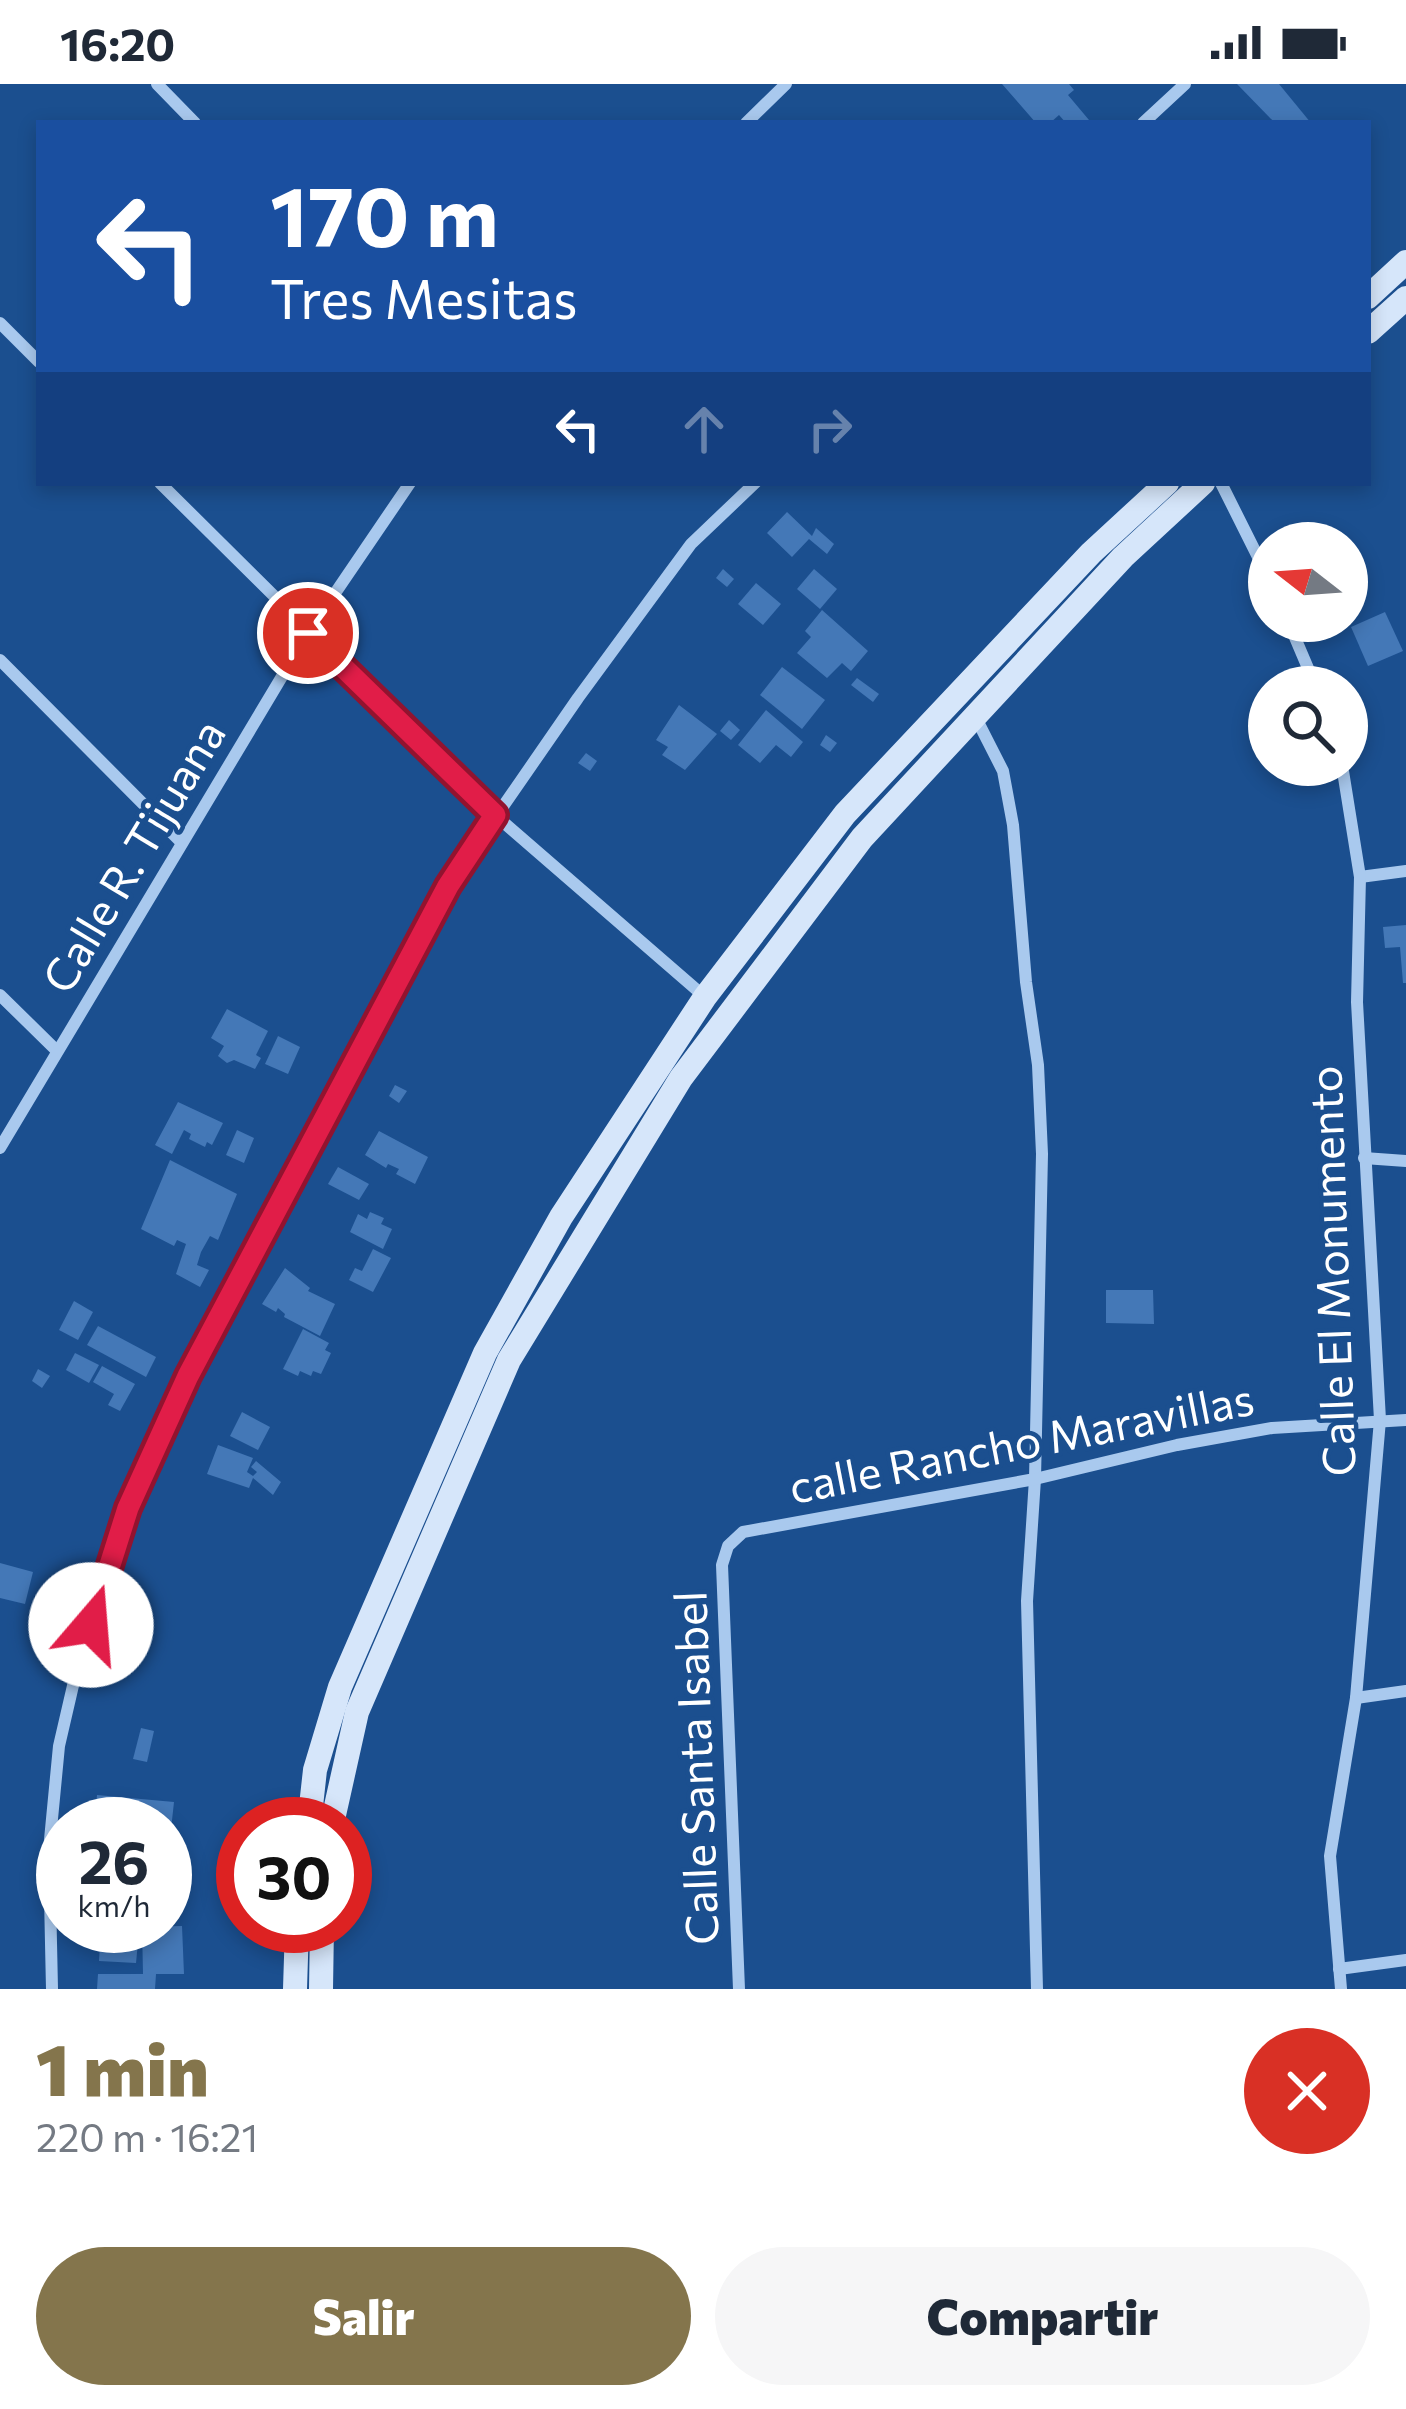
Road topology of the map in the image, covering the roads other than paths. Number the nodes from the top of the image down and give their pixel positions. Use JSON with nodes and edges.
{"nodes":[{"id":1,"x":157,"y":84,"type":"edge"},
{"id":2,"x":786,"y":84,"type":"edge"},
{"id":3,"x":1185,"y":84,"type":"edge"},
{"id":4,"x":192,"y":120,"type":"edge"},
{"id":5,"x":749,"y":120,"type":"edge"},
{"id":6,"x":1146,"y":120,"type":"edge"},
{"id":7,"x":1406,"y":262,"type":"edge"},
{"id":8,"x":1371,"y":294,"type":"edge"},
{"id":9,"x":1406,"y":298,"type":"edge"},
{"id":10,"x":0,"y":322,"type":"edge"},
{"id":11,"x":1371,"y":329,"type":"edge"},
{"id":12,"x":36,"y":359,"type":"edge"},
{"id":13,"x":163,"y":486,"type":"edge"},
{"id":14,"x":408,"y":486,"type":"edge"},
{"id":15,"x":751,"y":486,"type":"edge"},
{"id":16,"x":1164,"y":486,"type":"edge"},
{"id":17,"x":1200,"y":486,"type":"edge"},
{"id":18,"x":1223,"y":486,"type":"edge"},
{"id":19,"x":1248,"y":536,"type":"edge"},
{"id":20,"x":308,"y":633,"type":"junction"},
{"id":21,"x":0,"y":660,"type":"edge"},
{"id":22,"x":974,"y":714,"type":"junction"},
{"id":23,"x":1345,"y":786,"type":"edge"},
{"id":24,"x":495,"y":815,"type":"junction"},
{"id":25,"x":182,"y":842,"type":"junction"},
{"id":26,"x":1406,"y":871,"type":"edge"},
{"id":27,"x":1360,"y":877,"type":"junction"},
{"id":28,"x":0,"y":995,"type":"edge"},
{"id":29,"x":705,"y":997,"type":"junction"},
{"id":30,"x":56,"y":1050,"type":"junction"},
{"id":31,"x":0,"y":1148,"type":"edge"},
{"id":32,"x":1364,"y":1158,"type":"junction"},
{"id":33,"x":1406,"y":1161,"type":"edge"},
{"id":34,"x":1380,"y":1420,"type":"junction"},
{"id":35,"x":1406,"y":1420,"type":"edge"},
{"id":36,"x":1035,"y":1479,"type":"junction"},
{"id":37,"x":728,"y":1546,"type":"joint"},
{"id":38,"x":1406,"y":1690,"type":"edge"},
{"id":39,"x":1356,"y":1698,"type":"junction"},
{"id":40,"x":312,"y":1797,"type":"edge"},
{"id":41,"x":338,"y":1797,"type":"edge"},
{"id":42,"x":296,"y":1953,"type":"edge"},
{"id":43,"x":322,"y":1953,"type":"edge"},
{"id":44,"x":1406,"y":1960,"type":"edge"},
{"id":45,"x":1339,"y":1969,"type":"junction"},
{"id":46,"x":52,"y":1989,"type":"edge"},
{"id":47,"x":295,"y":1989,"type":"edge"},
{"id":48,"x":321,"y":1989,"type":"edge"},
{"id":49,"x":739,"y":1989,"type":"edge"},
{"id":50,"x":1037,"y":1989,"type":"edge"},
{"id":51,"x":1341,"y":1989,"type":"edge"}],
"edges":[{"from":1,"to":4,"type":"street"},
{"from":2,"to":5,"type":"street"},
{"from":3,"to":6,"type":"street"},
{"from":7,"to":8,"type":"street"},
{"from":9,"to":11,"type":"street"},
{"from":10,"to":12,"type":"street"},
{"from":13,"to":20,"type":"street"},
{"from":14,"to":20,"type":"street","name":"Calle R. Tijuana"},
{"from":15,"to":24,"type":"street"},
{"from":16,"to":29,"type":"street"},
{"from":17,"to":22,"type":"street"},
{"from":18,"to":19,"type":"street"},
{"from":20,"to":24,"type":"street"},
{"from":20,"to":25,"type":"street","name":"Calle R. Tijuana"},
{"from":21,"to":25,"type":"street"},
{"from":22,"to":36,"type":"street"},
{"from":22,"to":41,"type":"street"},
{"from":23,"to":27,"type":"street","name":"Calle El Monumento"},
{"from":24,"to":29,"type":"street"},
{"from":24,"to":46,"type":"street"},
{"from":25,"to":30,"type":"street","name":"Calle R. Tijuana"},
{"from":26,"to":27,"type":"street"},
{"from":27,"to":32,"type":"street","name":"Calle El Monumento"},
{"from":28,"to":30,"type":"street"},
{"from":29,"to":40,"type":"street"},
{"from":30,"to":31,"type":"street","name":"Calle R. Tijuana"},
{"from":32,"to":33,"type":"street"},
{"from":32,"to":34,"type":"street","name":"Calle El Monumento"},
{"from":34,"to":35,"type":"street","name":"calle Rancho Maravillas"},
{"from":34,"to":36,"type":"street","name":"calle Rancho Maravillas"},
{"from":34,"to":39,"type":"street","name":"Calle El Monumento"},
{"from":36,"to":37,"type":"street","name":"calle Rancho Maravillas"},
{"from":36,"to":50,"type":"street"},
{"from":37,"to":49,"type":"street","name":"Calle Santa Isabel"},
{"from":38,"to":39,"type":"street"},
{"from":39,"to":45,"type":"street","name":"Calle El Monumento"},
{"from":42,"to":47,"type":"street"},
{"from":43,"to":48,"type":"street"},
{"from":44,"to":45,"type":"street"},
{"from":45,"to":51,"type":"street","name":"Calle El Monumento"}]}
